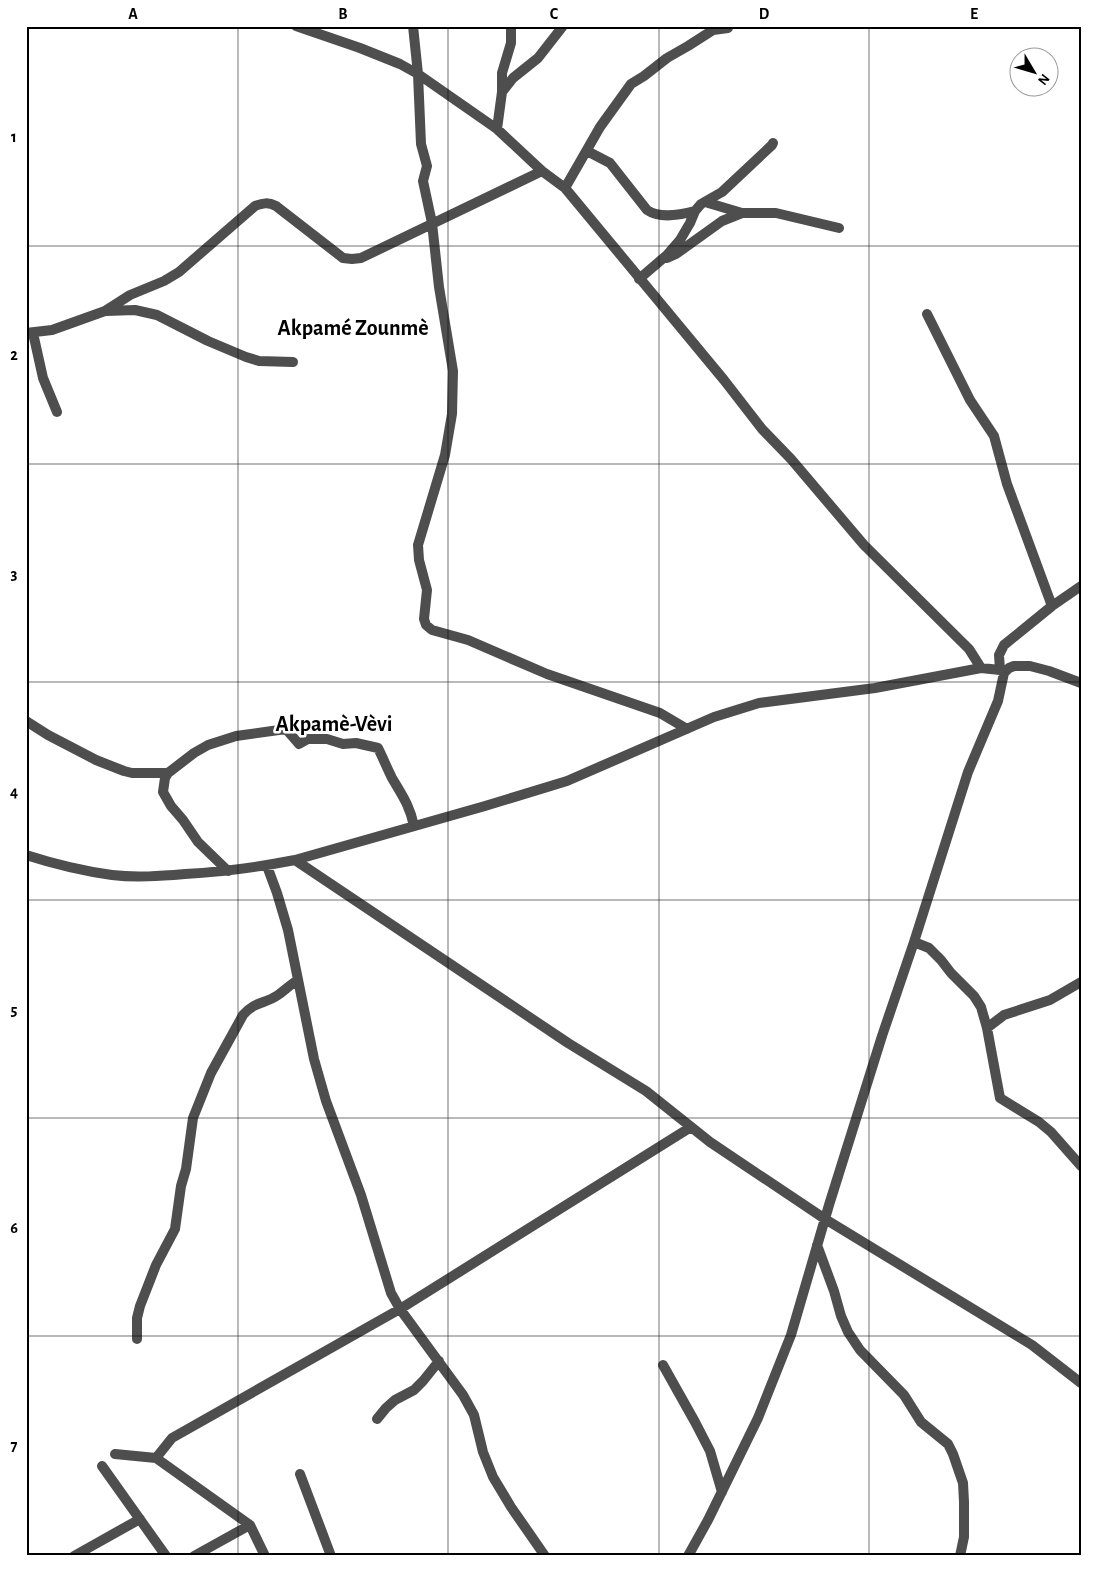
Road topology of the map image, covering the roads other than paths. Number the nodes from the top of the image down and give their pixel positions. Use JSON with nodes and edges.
{"nodes":[{"id":1,"x":296,"y":26,"type":"edge"},
{"id":2,"x":413,"y":26,"type":"edge"},
{"id":3,"x":511,"y":26,"type":"edge"},
{"id":4,"x":563,"y":26,"type":"edge"},
{"id":5,"x":728,"y":28,"type":"dead end"},
{"id":6,"x":418,"y":74,"type":"junction"},
{"id":7,"x":502,"y":92,"type":"junction"},
{"id":8,"x":497,"y":129,"type":"junction"},
{"id":9,"x":773,"y":143,"type":"dead end"},
{"id":10,"x":587,"y":151,"type":"junction"},
{"id":11,"x":542,"y":171,"type":"junction"},
{"id":12,"x":565,"y":188,"type":"junction"},
{"id":13,"x":705,"y":202,"type":"junction"},
{"id":14,"x":695,"y":211,"type":"junction"},
{"id":15,"x":742,"y":213,"type":"junction"},
{"id":16,"x":432,"y":222,"type":"junction"},
{"id":17,"x":840,"y":228,"type":"dead end"},
{"id":18,"x":661,"y":260,"type":"junction"},
{"id":19,"x":639,"y":279,"type":"junction"},
{"id":20,"x":105,"y":311,"type":"junction"},
{"id":21,"x":927,"y":314,"type":"dead end"},
{"id":22,"x":30,"y":333,"type":"edge"},
{"id":23,"x":293,"y":362,"type":"dead end"},
{"id":24,"x":57,"y":412,"type":"dead end"},
{"id":25,"x":1081,"y":586,"type":"edge"},
{"id":26,"x":1052,"y":606,"type":"junction"},
{"id":27,"x":981,"y":668,"type":"junction"},
{"id":28,"x":1002,"y":672,"type":"junction"},
{"id":29,"x":1081,"y":683,"type":"edge"},
{"id":30,"x":26,"y":721,"type":"edge"},
{"id":31,"x":687,"y":729,"type":"junction"},
{"id":32,"x":168,"y":773,"type":"junction"},
{"id":33,"x":414,"y":826,"type":"junction"},
{"id":34,"x":26,"y":855,"type":"edge"},
{"id":35,"x":296,"y":860,"type":"junction"},
{"id":36,"x":267,"y":866,"type":"junction"},
{"id":37,"x":228,"y":871,"type":"junction"},
{"id":38,"x":914,"y":942,"type":"junction"},
{"id":39,"x":298,"y":980,"type":"junction"},
{"id":40,"x":1081,"y":982,"type":"edge"},
{"id":41,"x":987,"y":1028,"type":"junction"},
{"id":42,"x":691,"y":1127,"type":"junction"},
{"id":43,"x":1081,"y":1166,"type":"edge"},
{"id":44,"x":825,"y":1219,"type":"junction"},
{"id":45,"x":817,"y":1246,"type":"junction"},
{"id":46,"x":400,"y":1309,"type":"junction"},
{"id":47,"x":137,"y":1339,"type":"dead end"},
{"id":48,"x":439,"y":1361,"type":"junction"},
{"id":49,"x":663,"y":1365,"type":"dead end"},
{"id":50,"x":1081,"y":1383,"type":"edge"},
{"id":51,"x":377,"y":1419,"type":"dead end"},
{"id":52,"x":115,"y":1454,"type":"dead end"},
{"id":53,"x":156,"y":1458,"type":"junction"},
{"id":54,"x":102,"y":1466,"type":"dead end"},
{"id":55,"x":300,"y":1474,"type":"dead end"},
{"id":56,"x":722,"y":1492,"type":"junction"},
{"id":57,"x":140,"y":1519,"type":"junction"},
{"id":58,"x":250,"y":1525,"type":"junction"},
{"id":59,"x":74,"y":1556,"type":"edge"},
{"id":60,"x":166,"y":1556,"type":"edge"},
{"id":61,"x":194,"y":1556,"type":"edge"},
{"id":62,"x":265,"y":1556,"type":"edge"},
{"id":63,"x":332,"y":1556,"type":"edge"},
{"id":64,"x":545,"y":1556,"type":"edge"},
{"id":65,"x":688,"y":1556,"type":"edge"},
{"id":66,"x":960,"y":1556,"type":"edge"}],
"edges":[{"from":1,"to":6,"type":"street"},
{"from":2,"to":6,"type":"street"},
{"from":3,"to":7,"type":"street"},
{"from":4,"to":7,"type":"street"},
{"from":5,"to":10,"type":"street"},
{"from":6,"to":8,"type":"street"},
{"from":6,"to":16,"type":"street"},
{"from":7,"to":8,"type":"street"},
{"from":8,"to":11,"type":"street"},
{"from":9,"to":13,"type":"street"},
{"from":10,"to":12,"type":"street"},
{"from":10,"to":14,"type":"street"},
{"from":11,"to":12,"type":"street"},
{"from":11,"to":16,"type":"street"},
{"from":12,"to":19,"type":"street"},
{"from":13,"to":14,"type":"street"},
{"from":13,"to":15,"type":"street"},
{"from":14,"to":18,"type":"street"},
{"from":15,"to":17,"type":"street"},
{"from":15,"to":18,"type":"street"},
{"from":16,"to":20,"type":"street"},
{"from":16,"to":31,"type":"street"},
{"from":18,"to":19,"type":"street"},
{"from":19,"to":27,"type":"street"},
{"from":20,"to":22,"type":"street"},
{"from":20,"to":23,"type":"street"},
{"from":21,"to":26,"type":"street"},
{"from":22,"to":24,"type":"street"},
{"from":25,"to":26,"type":"street"},
{"from":26,"to":28,"type":"street"},
{"from":27,"to":28,"type":"street"},
{"from":27,"to":31,"type":"street"},
{"from":28,"to":29,"type":"street"},
{"from":28,"to":38,"type":"street"},
{"from":30,"to":32,"type":"street"},
{"from":31,"to":33,"type":"street"},
{"from":32,"to":33,"type":"street"},
{"from":32,"to":37,"type":"street"},
{"from":33,"to":35,"type":"street"},
{"from":34,"to":37,"type":"street"},
{"from":35,"to":36,"type":"street"},
{"from":35,"to":42,"type":"street"},
{"from":36,"to":37,"type":"street"},
{"from":36,"to":39,"type":"street"},
{"from":38,"to":41,"type":"street"},
{"from":38,"to":44,"type":"street"},
{"from":39,"to":46,"type":"street"},
{"from":39,"to":47,"type":"street"},
{"from":40,"to":41,"type":"street"},
{"from":41,"to":43,"type":"street"},
{"from":42,"to":44,"type":"street"},
{"from":42,"to":46,"type":"street"},
{"from":44,"to":45,"type":"street"},
{"from":44,"to":50,"type":"street"},
{"from":45,"to":56,"type":"street"},
{"from":45,"to":66,"type":"street"},
{"from":46,"to":48,"type":"street"},
{"from":46,"to":53,"type":"street"},
{"from":48,"to":51,"type":"street"},
{"from":48,"to":64,"type":"street"},
{"from":49,"to":56,"type":"street"},
{"from":52,"to":53,"type":"street"},
{"from":53,"to":58,"type":"street"},
{"from":54,"to":57,"type":"street"},
{"from":55,"to":63,"type":"street"},
{"from":56,"to":65,"type":"street"},
{"from":57,"to":59,"type":"street"},
{"from":57,"to":60,"type":"street"},
{"from":58,"to":61,"type":"street"},
{"from":58,"to":62,"type":"street"}]}
